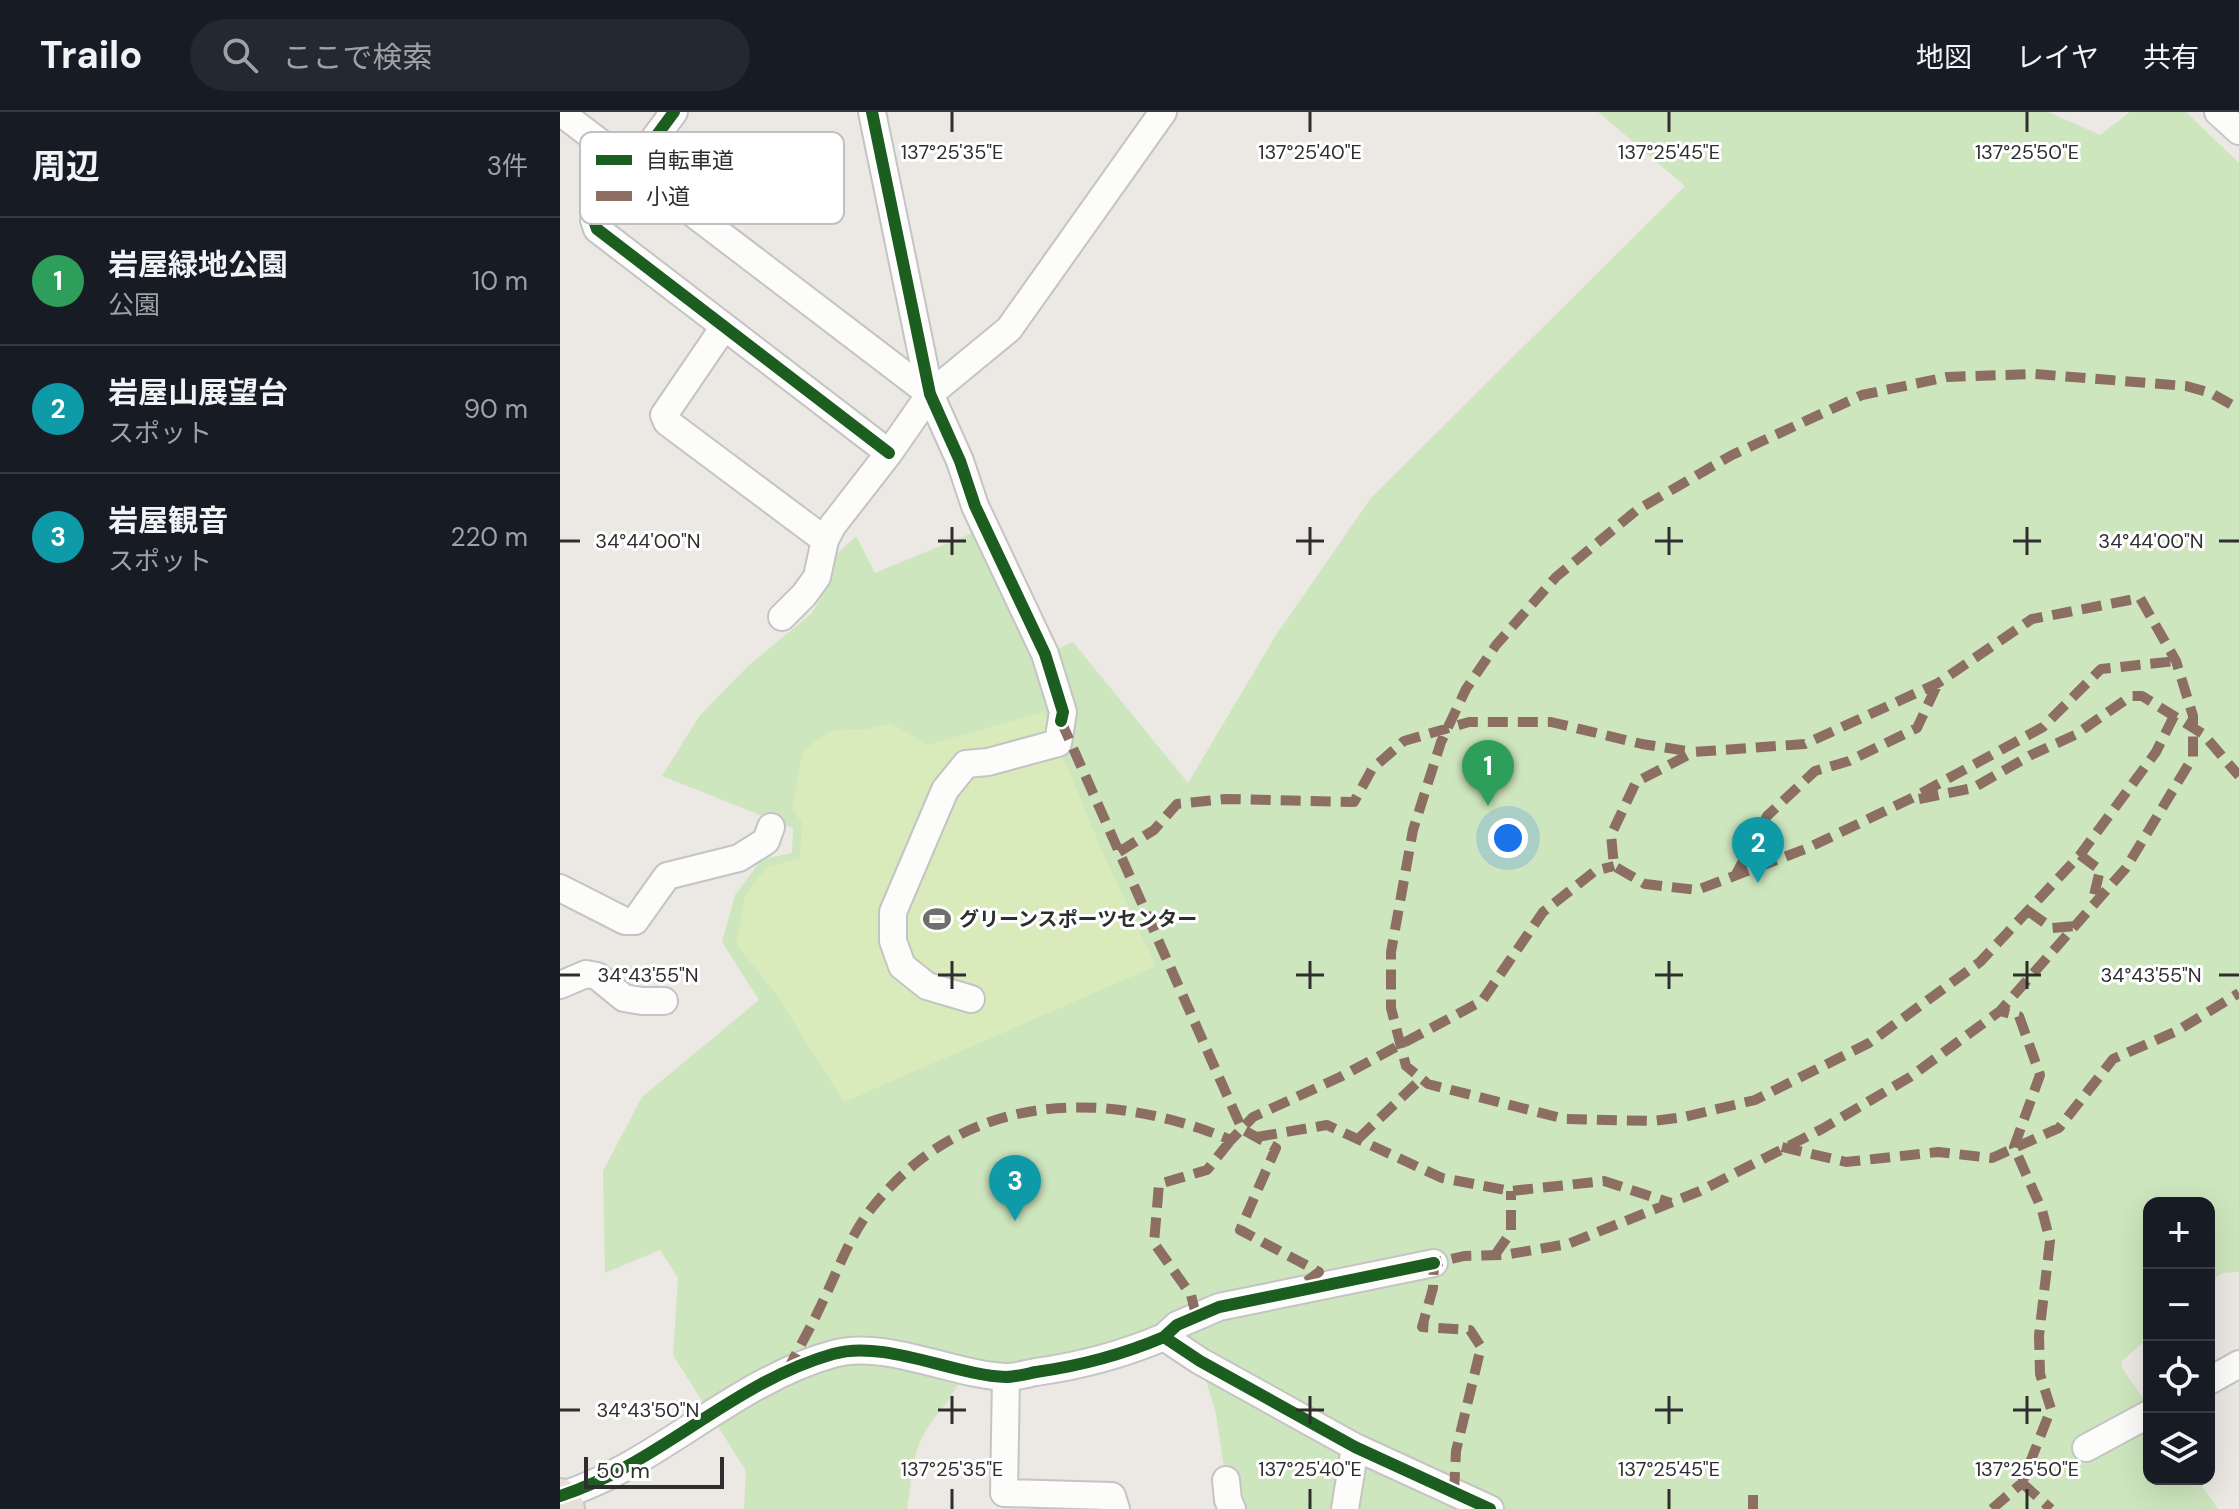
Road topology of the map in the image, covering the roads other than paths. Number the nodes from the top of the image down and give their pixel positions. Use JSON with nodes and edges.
{"nodes":[{"id":1,"x":560,"y":112,"type":"edge"},
{"id":2,"x":674,"y":112,"type":"edge"},
{"id":3,"x":872,"y":112,"type":"edge"},
{"id":4,"x":1163,"y":112,"type":"edge"},
{"id":5,"x":2218,"y":112,"type":"edge"},
{"id":6,"x":2239,"y":131,"type":"edge"},
{"id":7,"x":585,"y":132,"type":"edge"},
{"id":8,"x":659,"y":132,"type":"edge"},
{"id":9,"x":595,"y":224,"type":"edge"},
{"id":10,"x":705,"y":224,"type":"edge"},
{"id":11,"x":724,"y":327,"type":"junction"},
{"id":12,"x":930,"y":394,"type":"junction"},
{"id":13,"x":889,"y":453,"type":"junction"},
{"id":14,"x":825,"y":540,"type":"junction"},
{"id":15,"x":782,"y":617,"type":"dead end"},
{"id":16,"x":771,"y":827,"type":"dead end"},
{"id":17,"x":560,"y":888,"type":"edge"},
{"id":18,"x":560,"y":985,"type":"edge"},
{"id":19,"x":971,"y":999,"type":"dead end"},
{"id":20,"x":664,"y":1001,"type":"dead end"},
{"id":21,"x":1434,"y":1263,"type":"dead end"},
{"id":22,"x":1164,"y":1337,"type":"junction"},
{"id":23,"x":2239,"y":1364,"type":"edge"},
{"id":24,"x":1006,"y":1377,"type":"junction"},
{"id":25,"x":2215,"y":1378,"type":"edge"},
{"id":26,"x":2143,"y":1417,"type":"edge"},
{"id":27,"x":1355,"y":1447,"type":"junction"},
{"id":28,"x":2086,"y":1448,"type":"dead end"},
{"id":29,"x":1226,"y":1480,"type":"dead end"},
{"id":30,"x":1434,"y":1496,"type":"edge"},
{"id":31,"x":560,"y":1498,"type":"edge"},
{"id":32,"x":564,"y":1509,"type":"edge"},
{"id":33,"x":1116,"y":1509,"type":"edge"},
{"id":34,"x":1232,"y":1509,"type":"edge"},
{"id":35,"x":1345,"y":1509,"type":"edge"},
{"id":36,"x":1490,"y":1509,"type":"edge"}],
"edges":[{"from":1,"to":7,"type":"street"},
{"from":2,"to":8,"type":"street"},
{"from":3,"to":12,"type":"street"},
{"from":4,"to":12,"type":"street"},
{"from":5,"to":6,"type":"street"},
{"from":9,"to":11,"type":"street"},
{"from":10,"to":12,"type":"street"},
{"from":11,"to":13,"type":"street"},
{"from":11,"to":14,"type":"street"},
{"from":12,"to":13,"type":"street"},
{"from":12,"to":19,"type":"street"},
{"from":13,"to":14,"type":"street"},
{"from":14,"to":15,"type":"street"},
{"from":16,"to":17,"type":"street"},
{"from":18,"to":20,"type":"street"},
{"from":21,"to":22,"type":"street"},
{"from":22,"to":24,"type":"street"},
{"from":22,"to":27,"type":"street"},
{"from":23,"to":25,"type":"street"},
{"from":24,"to":31,"type":"street"},
{"from":24,"to":33,"type":"street"},
{"from":26,"to":28,"type":"street"},
{"from":27,"to":30,"type":"street"},
{"from":27,"to":35,"type":"street"},
{"from":29,"to":34,"type":"street"},
{"from":30,"to":36,"type":"street"},
{"from":31,"to":32,"type":"highway"}]}
